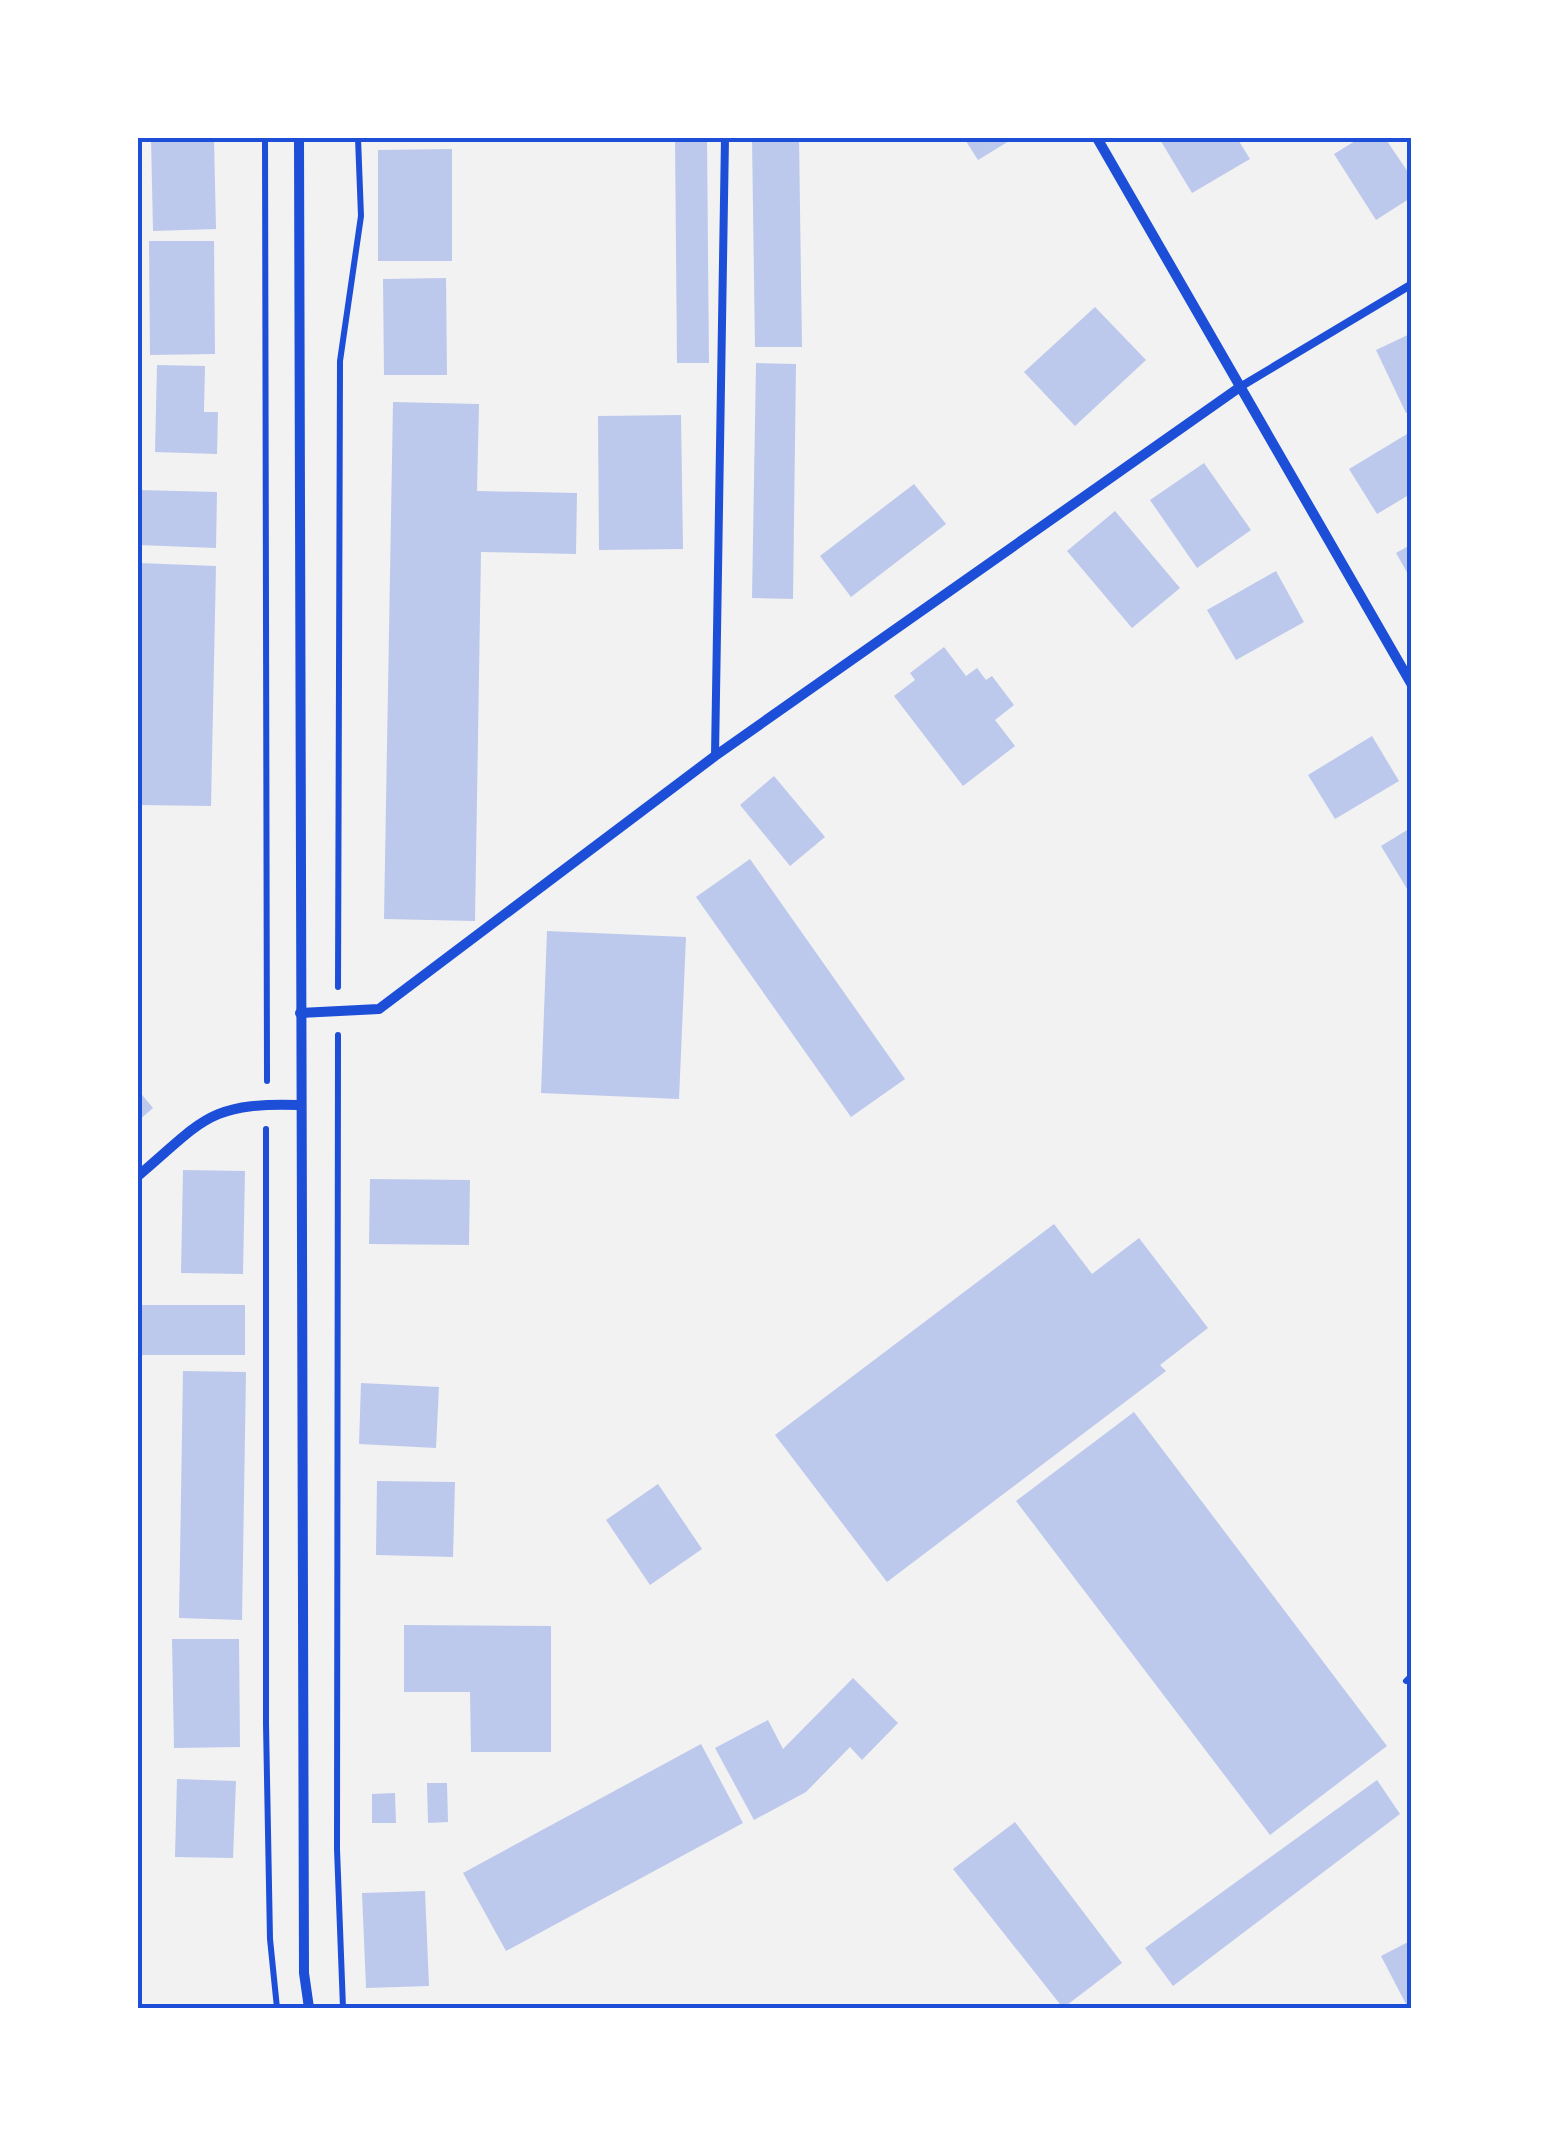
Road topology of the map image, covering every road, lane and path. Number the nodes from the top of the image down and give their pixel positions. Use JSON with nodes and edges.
{"nodes":[{"id":1,"x":266,"y":138,"type":"edge"},
{"id":2,"x":299,"y":138,"type":"edge"},
{"id":3,"x":358,"y":138,"type":"edge"},
{"id":4,"x":724,"y":138,"type":"edge"},
{"id":5,"x":1097,"y":138,"type":"edge"},
{"id":6,"x":1412,"y":284,"type":"edge"},
{"id":7,"x":1240,"y":387,"type":"junction"},
{"id":8,"x":1412,"y":685,"type":"edge"},
{"id":9,"x":715,"y":756,"type":"junction"},
{"id":10,"x":300,"y":1012,"type":"junction"},
{"id":11,"x":338,"y":1013,"type":"junction"},
{"id":12,"x":266,"y":1104,"type":"junction"},
{"id":13,"x":299,"y":1104,"type":"junction"},
{"id":14,"x":138,"y":1176,"type":"edge"},
{"id":15,"x":277,"y":2008,"type":"edge"},
{"id":16,"x":309,"y":2008,"type":"edge"},
{"id":17,"x":343,"y":2008,"type":"edge"}],
"edges":[{"from":1,"to":12,"type":"path"},
{"from":2,"to":10,"type":"street"},
{"from":3,"to":11,"type":"path"},
{"from":4,"to":9,"type":"lane"},
{"from":5,"to":7,"type":"street"},
{"from":6,"to":7,"type":"lane"},
{"from":7,"to":8,"type":"street"},
{"from":7,"to":9,"type":"street"},
{"from":9,"to":11,"type":"street"},
{"from":10,"to":11,"type":"street"},
{"from":10,"to":13,"type":"street"},
{"from":11,"to":17,"type":"path"},
{"from":12,"to":13,"type":"street"},
{"from":12,"to":14,"type":"street"},
{"from":12,"to":15,"type":"path"},
{"from":13,"to":16,"type":"street"}]}
